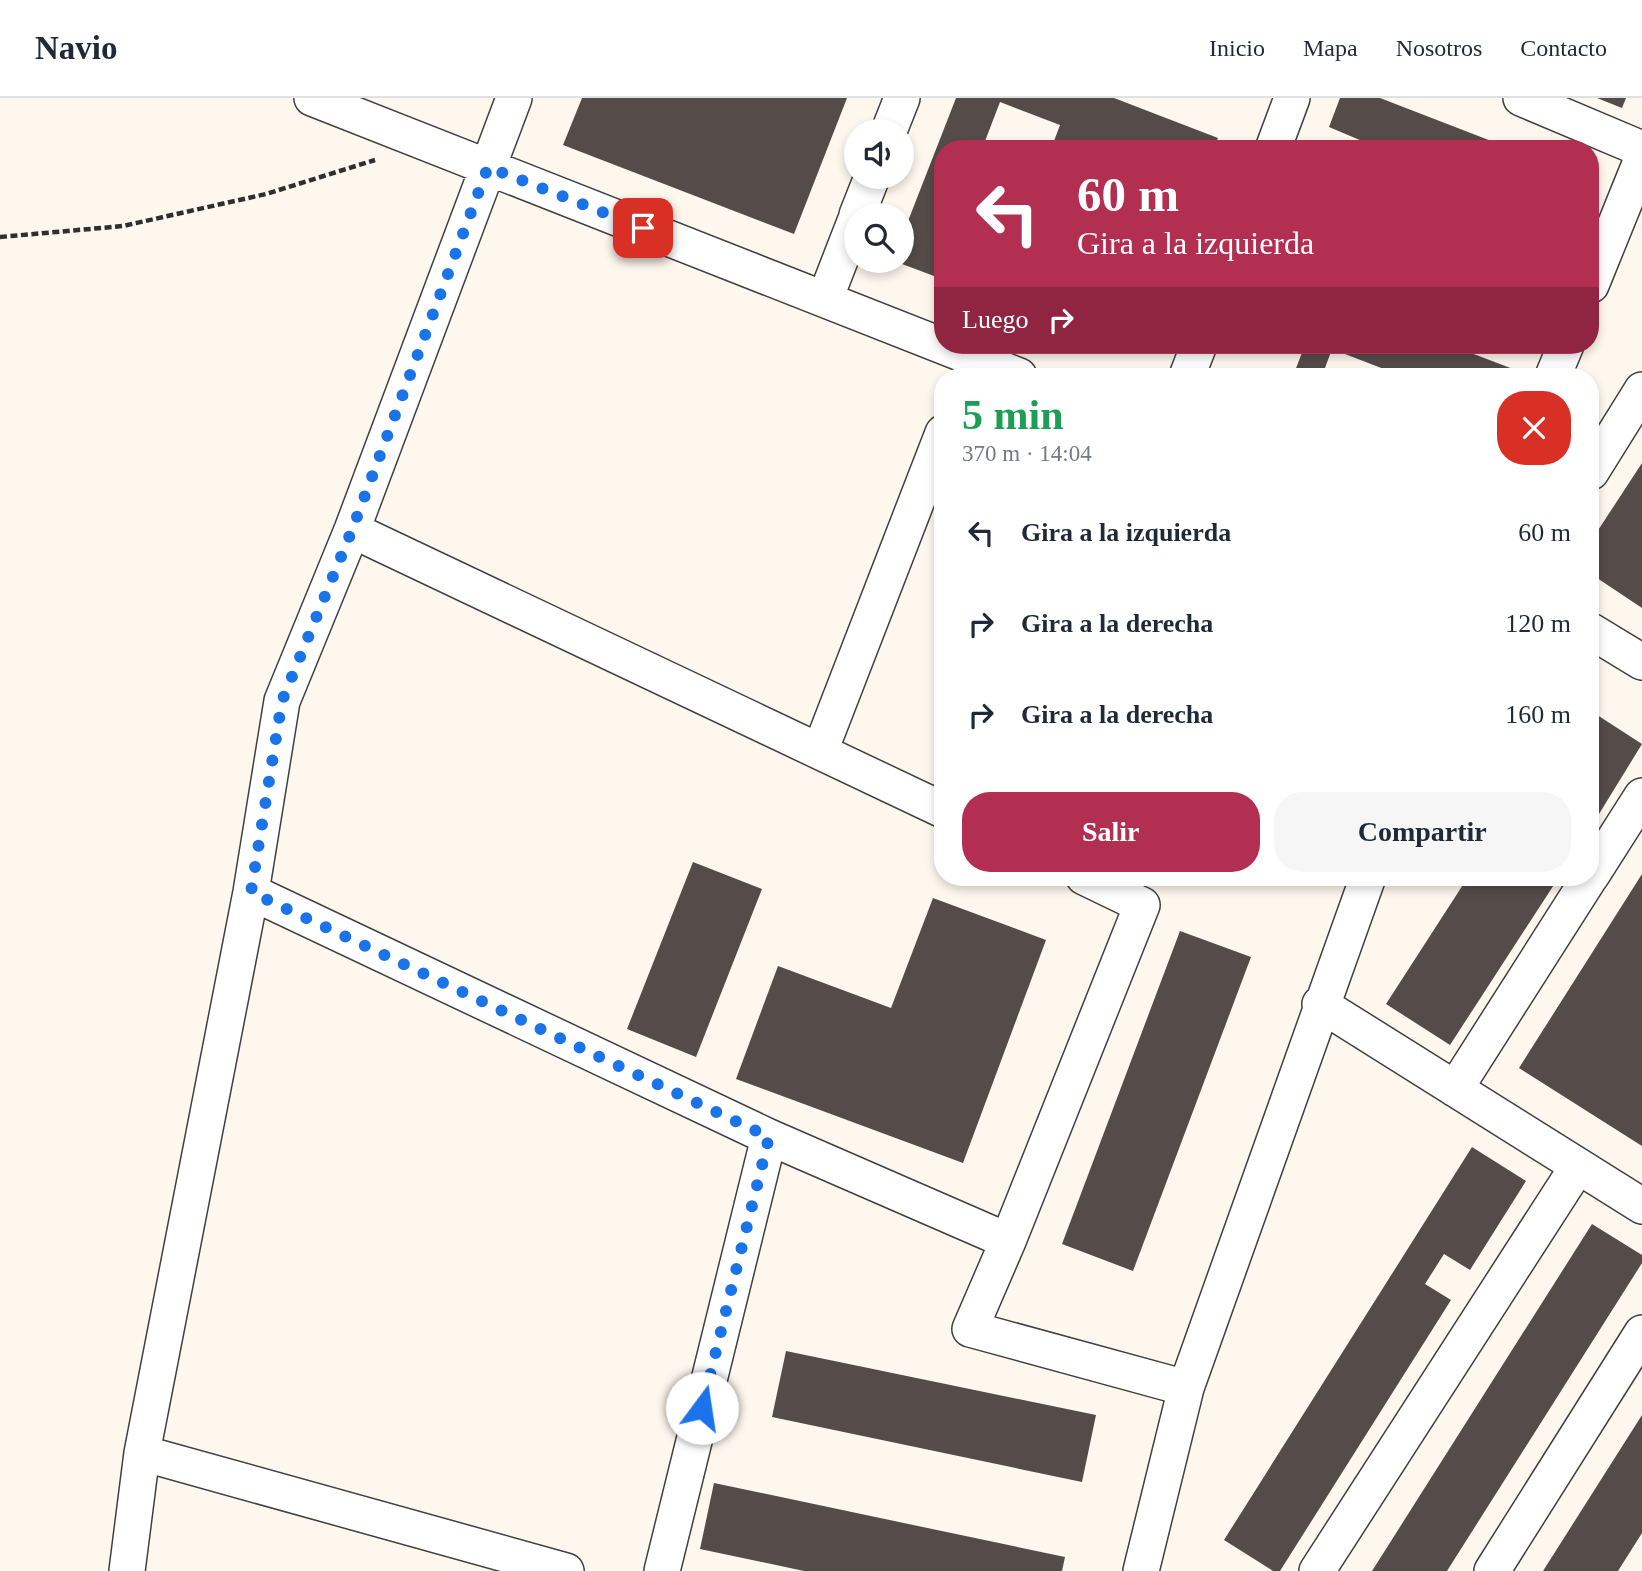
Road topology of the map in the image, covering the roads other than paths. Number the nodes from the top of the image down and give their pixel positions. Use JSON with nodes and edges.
{"nodes":[{"id":1,"x":312,"y":98,"type":"edge"},
{"id":2,"x":514,"y":98,"type":"edge"},
{"id":3,"x":902,"y":98,"type":"edge"},
{"id":4,"x":1521,"y":98,"type":"edge"},
{"id":5,"x":1288,"y":99,"type":"edge"},
{"id":6,"x":894,"y":119,"type":"edge"},
{"id":7,"x":1276,"y":140,"type":"edge"},
{"id":8,"x":1642,"y":149,"type":"edge"},
{"id":9,"x":1642,"y":159,"type":"edge"},
{"id":10,"x":488,"y":167,"type":"junction"},
{"id":11,"x":844,"y":249,"type":"edge"},
{"id":12,"x":1599,"y":265,"type":"edge"},
{"id":13,"x":825,"y":299,"type":"junction"},
{"id":14,"x":934,"y":351,"type":"edge"},
{"id":15,"x":940,"y":354,"type":"edge"},
{"id":16,"x":969,"y":368,"type":"edge"},
{"id":17,"x":1642,"y":390,"type":"edge"},
{"id":18,"x":934,"y":456,"type":"edge"},
{"id":19,"x":1599,"y":459,"type":"edge"},
{"id":20,"x":352,"y":530,"type":"junction"},
{"id":21,"x":1599,"y":636,"type":"edge"},
{"id":22,"x":1642,"y":662,"type":"edge"},
{"id":23,"x":820,"y":751,"type":"junction"},
{"id":24,"x":1642,"y":796,"type":"edge"},
{"id":25,"x":934,"y":806,"type":"edge"},
{"id":26,"x":1599,"y":864,"type":"edge"},
{"id":27,"x":1103,"y":886,"type":"edge"},
{"id":28,"x":1365,"y":886,"type":"edge"},
{"id":29,"x":1585,"y":886,"type":"edge"},
{"id":30,"x":251,"y":892,"type":"junction"},
{"id":31,"x":1321,"y":1004,"type":"junction"},
{"id":32,"x":1455,"y":1089,"type":"junction"},
{"id":33,"x":769,"y":1137,"type":"junction"},
{"id":34,"x":1578,"y":1166,"type":"junction"},
{"id":35,"x":1642,"y":1206,"type":"edge"},
{"id":36,"x":1008,"y":1241,"type":"junction"},
{"id":37,"x":1642,"y":1333,"type":"edge"},
{"id":38,"x":1186,"y":1388,"type":"junction"},
{"id":39,"x":142,"y":1453,"type":"junction"},
{"id":40,"x":127,"y":1571,"type":"edge"},
{"id":41,"x":566,"y":1571,"type":"edge"},
{"id":42,"x":662,"y":1571,"type":"edge"},
{"id":43,"x":1141,"y":1571,"type":"edge"},
{"id":44,"x":1317,"y":1571,"type":"edge"},
{"id":45,"x":1492,"y":1571,"type":"edge"}],
"edges":[{"from":1,"to":10,"type":"lane"},
{"from":2,"to":10,"type":"lane"},
{"from":3,"to":6,"type":"lane"},
{"from":4,"to":8,"type":"lane"},
{"from":5,"to":7,"type":"lane"},
{"from":9,"to":12,"type":"lane"},
{"from":10,"to":13,"type":"lane"},
{"from":10,"to":20,"type":"lane"},
{"from":11,"to":13,"type":"lane"},
{"from":13,"to":14,"type":"lane"},
{"from":15,"to":16,"type":"lane"},
{"from":17,"to":19,"type":"lane"},
{"from":18,"to":23,"type":"lane"},
{"from":20,"to":23,"type":"lane"},
{"from":20,"to":30,"type":"lane"},
{"from":21,"to":22,"type":"lane"},
{"from":23,"to":25,"type":"lane"},
{"from":24,"to":26,"type":"lane"},
{"from":27,"to":36,"type":"lane"},
{"from":28,"to":31,"type":"lane"},
{"from":29,"to":32,"type":"lane"},
{"from":30,"to":33,"type":"lane"},
{"from":30,"to":39,"type":"lane"},
{"from":31,"to":32,"type":"lane"},
{"from":31,"to":38,"type":"lane"},
{"from":32,"to":34,"type":"lane"},
{"from":33,"to":36,"type":"lane"},
{"from":33,"to":42,"type":"lane"},
{"from":34,"to":35,"type":"lane"},
{"from":34,"to":44,"type":"lane"},
{"from":36,"to":38,"type":"lane"},
{"from":37,"to":45,"type":"lane"},
{"from":38,"to":43,"type":"lane"},
{"from":39,"to":40,"type":"lane"},
{"from":39,"to":41,"type":"lane"}]}
